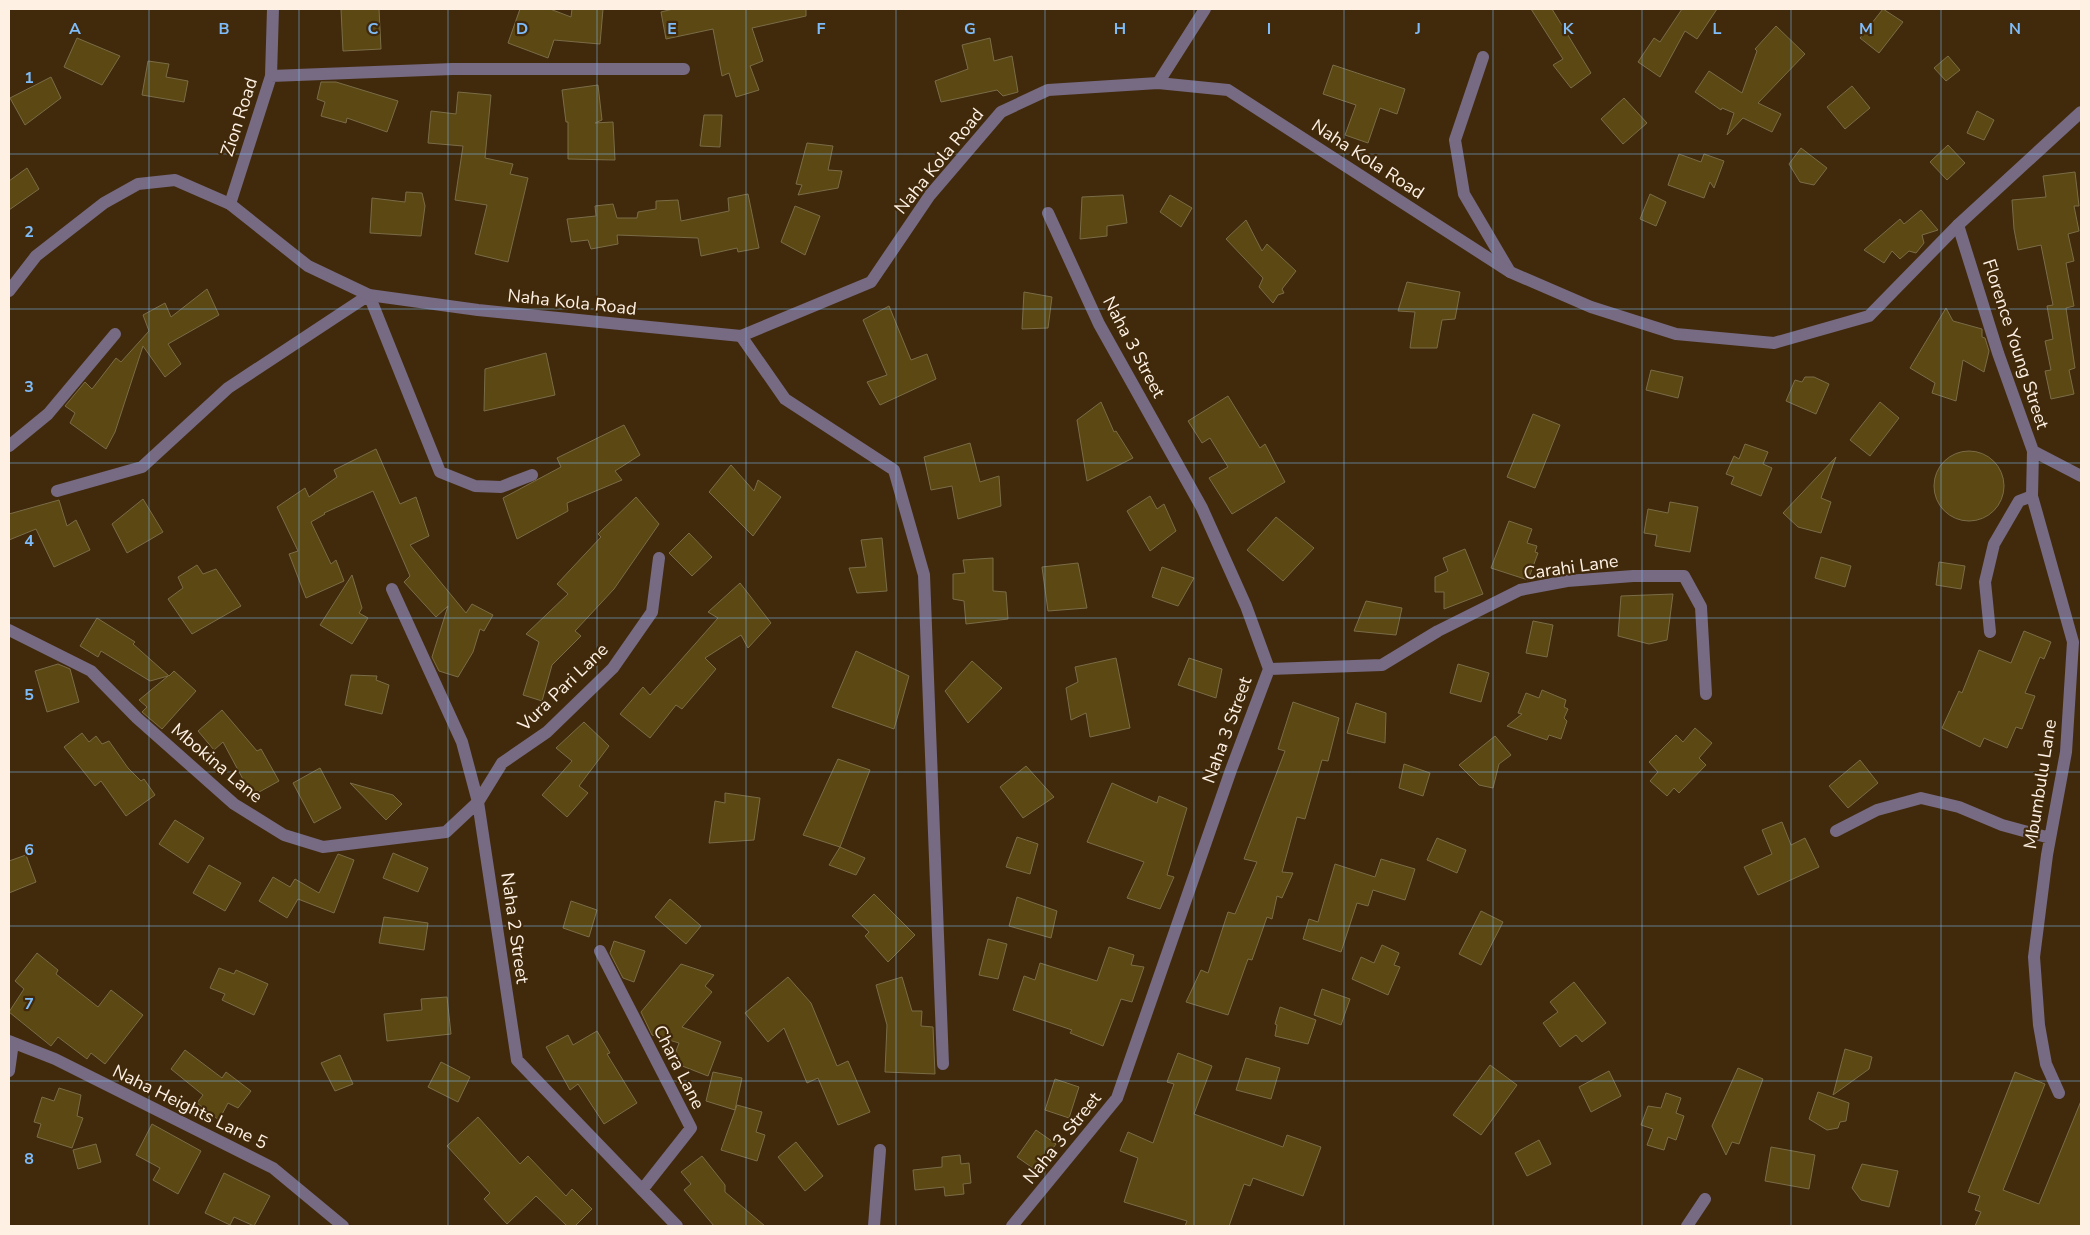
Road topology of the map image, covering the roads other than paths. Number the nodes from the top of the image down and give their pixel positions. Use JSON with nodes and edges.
{"nodes":[{"id":1,"x":273,"y":9,"type":"edge"},
{"id":2,"x":1205,"y":9,"type":"edge"},
{"id":3,"x":1483,"y":57,"type":"dead end"},
{"id":4,"x":684,"y":69,"type":"dead end"},
{"id":5,"x":271,"y":76,"type":"junction"},
{"id":6,"x":1158,"y":83,"type":"junction"},
{"id":7,"x":2081,"y":112,"type":"edge"},
{"id":8,"x":230,"y":204,"type":"junction"},
{"id":9,"x":1048,"y":213,"type":"dead end"},
{"id":10,"x":1958,"y":225,"type":"junction"},
{"id":11,"x":1510,"y":272,"type":"junction"},
{"id":12,"x":9,"y":291,"type":"edge"},
{"id":13,"x":369,"y":295,"type":"junction"},
{"id":14,"x":115,"y":334,"type":"dead end"},
{"id":15,"x":741,"y":336,"type":"junction"},
{"id":16,"x":9,"y":446,"type":"edge"},
{"id":17,"x":2033,"y":451,"type":"junction"},
{"id":18,"x":532,"y":475,"type":"dead end"},
{"id":19,"x":2081,"y":476,"type":"edge"},
{"id":20,"x":56,"y":491,"type":"dead end"},
{"id":21,"x":2032,"y":496,"type":"junction"},
{"id":22,"x":659,"y":558,"type":"dead end"},
{"id":23,"x":392,"y":589,"type":"dead end"},
{"id":24,"x":9,"y":630,"type":"edge"},
{"id":25,"x":1990,"y":632,"type":"dead end"},
{"id":26,"x":1269,"y":669,"type":"junction"},
{"id":27,"x":1706,"y":694,"type":"dead end"},
{"id":28,"x":478,"y":802,"type":"junction"},
{"id":29,"x":1836,"y":831,"type":"dead end"},
{"id":30,"x":2050,"y":838,"type":"junction"},
{"id":31,"x":600,"y":951,"type":"dead end"},
{"id":32,"x":11,"y":1042,"type":"edge"},
{"id":33,"x":943,"y":1064,"type":"dead end"},
{"id":34,"x":9,"y":1071,"type":"edge"},
{"id":35,"x":2060,"y":1093,"type":"dead end"},
{"id":36,"x":880,"y":1150,"type":"dead end"},
{"id":37,"x":642,"y":1190,"type":"junction"},
{"id":38,"x":1705,"y":1199,"type":"dead end"},
{"id":39,"x":343,"y":1226,"type":"edge"},
{"id":40,"x":677,"y":1226,"type":"edge"},
{"id":41,"x":874,"y":1226,"type":"edge"},
{"id":42,"x":1012,"y":1226,"type":"edge"},
{"id":43,"x":1686,"y":1226,"type":"edge"}],
"edges":[{"from":1,"to":5,"type":"street","name":"Zion Road"},
{"from":2,"to":6,"type":"street"},
{"from":3,"to":11,"type":"street"},
{"from":4,"to":5,"type":"street"},
{"from":5,"to":8,"type":"street","name":"Zion Road"},
{"from":6,"to":11,"type":"street","name":"Naha Kola Road"},
{"from":6,"to":15,"type":"street","name":"Naha Kola Road"},
{"from":7,"to":10,"type":"street","name":"Naha Kola Road"},
{"from":8,"to":12,"type":"street","name":"Naha Kola Road"},
{"from":8,"to":13,"type":"street","name":"Naha Kola Road"},
{"from":9,"to":26,"type":"street","name":"Naha 3 Street"},
{"from":10,"to":11,"type":"street","name":"Naha Kola Road"},
{"from":10,"to":17,"type":"street","name":"Florence Young Street"},
{"from":13,"to":15,"type":"street","name":"Naha Kola Road"},
{"from":13,"to":18,"type":"street"},
{"from":13,"to":20,"type":"street"},
{"from":14,"to":16,"type":"street"},
{"from":15,"to":33,"type":"street"},
{"from":17,"to":19,"type":"street","name":"Florence Young Street"},
{"from":17,"to":21,"type":"street","name":"Mbumbulu Lane"},
{"from":21,"to":25,"type":"street"},
{"from":21,"to":30,"type":"street","name":"Mbumbulu Lane"},
{"from":22,"to":28,"type":"street","name":"Vura Pari Lane"},
{"from":23,"to":28,"type":"street","name":"Naha 2 Street"},
{"from":24,"to":28,"type":"street","name":"Mbokina Lane"},
{"from":26,"to":27,"type":"street","name":"Carahi Lane"},
{"from":26,"to":42,"type":"street","name":"Naha 3 Street"},
{"from":28,"to":37,"type":"street","name":"Naha 2 Street"},
{"from":29,"to":30,"type":"street"},
{"from":30,"to":35,"type":"street","name":"Mbumbulu Lane"},
{"from":31,"to":37,"type":"street","name":"Chara Lane"},
{"from":32,"to":34,"type":"street"},
{"from":32,"to":39,"type":"street","name":"Naha Heights Lane 5"},
{"from":36,"to":41,"type":"street"},
{"from":37,"to":40,"type":"street","name":"Naha 2 Street"},
{"from":38,"to":43,"type":"street"}]}
